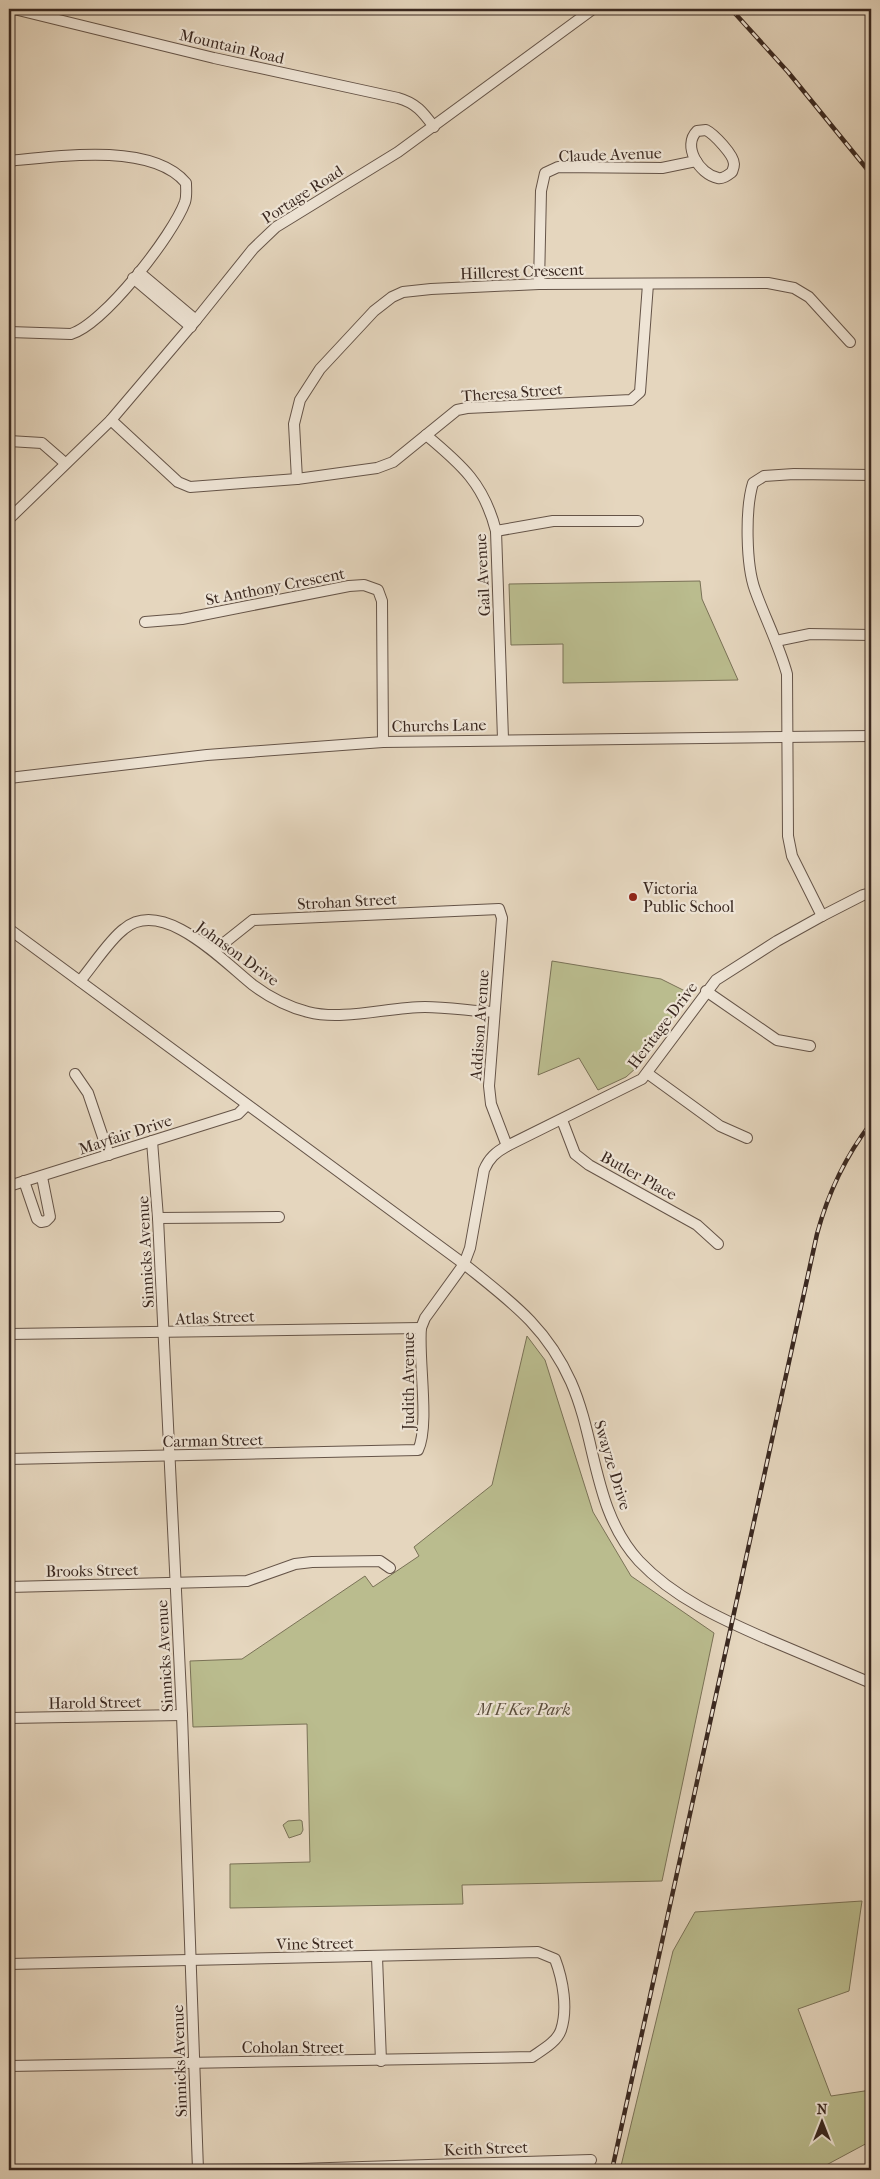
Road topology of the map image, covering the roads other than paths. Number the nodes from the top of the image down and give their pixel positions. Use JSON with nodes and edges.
{"nodes":[{"id":1,"x":14,"y":9,"type":"edge"},
{"id":2,"x":593,"y":9,"type":"edge"},
{"id":3,"x":434,"y":127,"type":"junction"},
{"id":4,"x":9,"y":161,"type":"edge"},
{"id":5,"x":696,"y":162,"type":"junction"},
{"id":6,"x":136,"y":275,"type":"junction"},
{"id":7,"x":539,"y":284,"type":"junction"},
{"id":8,"x":648,"y":284,"type":"junction"},
{"id":9,"x":194,"y":323,"type":"junction"},
{"id":10,"x":9,"y":332,"type":"edge"},
{"id":11,"x":850,"y":342,"type":"dead end"},
{"id":12,"x":111,"y":420,"type":"junction"},
{"id":13,"x":426,"y":435,"type":"junction"},
{"id":14,"x":9,"y":441,"type":"edge"},
{"id":15,"x":65,"y":463,"type":"junction"},
{"id":16,"x":871,"y":475,"type":"edge"},
{"id":17,"x":297,"y":479,"type":"junction"},
{"id":18,"x":9,"y":519,"type":"edge"},
{"id":19,"x":638,"y":521,"type":"dead end"},
{"id":20,"x":496,"y":531,"type":"junction"},
{"id":21,"x":145,"y":622,"type":"dead end"},
{"id":22,"x":871,"y":636,"type":"edge"},
{"id":23,"x":776,"y":641,"type":"junction"},
{"id":24,"x":788,"y":736,"type":"junction"},
{"id":25,"x":871,"y":736,"type":"edge"},
{"id":26,"x":503,"y":739,"type":"junction"},
{"id":27,"x":383,"y":742,"type":"junction"},
{"id":28,"x":9,"y":778,"type":"edge"},
{"id":29,"x":871,"y":893,"type":"edge"},
{"id":30,"x":493,"y":908,"type":"joint"},
{"id":31,"x":822,"y":916,"type":"junction"},
{"id":32,"x":9,"y":929,"type":"edge"},
{"id":33,"x":214,"y":951,"type":"junction"},
{"id":34,"x":80,"y":981,"type":"junction"},
{"id":35,"x":706,"y":991,"type":"junction"},
{"id":36,"x":494,"y":1012,"type":"junction"},
{"id":37,"x":810,"y":1046,"type":"dead end"},
{"id":38,"x":647,"y":1073,"type":"junction"},
{"id":39,"x":75,"y":1074,"type":"dead end"},
{"id":40,"x":247,"y":1105,"type":"junction"},
{"id":41,"x":562,"y":1120,"type":"junction"},
{"id":42,"x":747,"y":1138,"type":"dead end"},
{"id":43,"x":152,"y":1141,"type":"junction"},
{"id":44,"x":507,"y":1146,"type":"junction"},
{"id":45,"x":109,"y":1155,"type":"junction"},
{"id":46,"x":42,"y":1177,"type":"junction"},
{"id":47,"x":24,"y":1181,"type":"junction"},
{"id":48,"x":9,"y":1186,"type":"edge"},
{"id":49,"x":279,"y":1217,"type":"dead end"},
{"id":50,"x":158,"y":1218,"type":"junction"},
{"id":51,"x":718,"y":1244,"type":"dead end"},
{"id":52,"x":464,"y":1264,"type":"junction"},
{"id":53,"x":422,"y":1328,"type":"junction"},
{"id":54,"x":164,"y":1333,"type":"junction"},
{"id":55,"x":9,"y":1334,"type":"edge"},
{"id":56,"x":418,"y":1450,"type":"joint"},
{"id":57,"x":169,"y":1456,"type":"junction"},
{"id":58,"x":9,"y":1459,"type":"edge"},
{"id":59,"x":390,"y":1568,"type":"dead end"},
{"id":60,"x":175,"y":1584,"type":"junction"},
{"id":61,"x":9,"y":1587,"type":"edge"},
{"id":62,"x":871,"y":1683,"type":"edge"},
{"id":63,"x":182,"y":1715,"type":"junction"},
{"id":64,"x":9,"y":1718,"type":"edge"},
{"id":65,"x":377,"y":1957,"type":"junction"},
{"id":66,"x":190,"y":1961,"type":"junction"},
{"id":67,"x":9,"y":1964,"type":"edge"},
{"id":68,"x":562,"y":2024,"type":"joint"},
{"id":69,"x":381,"y":2061,"type":"junction"},
{"id":70,"x":194,"y":2062,"type":"junction"},
{"id":71,"x":9,"y":2066,"type":"edge"},
{"id":72,"x":590,"y":2160,"type":"dead end"},
{"id":73,"x":198,"y":2170,"type":"edge"},
{"id":74,"x":202,"y":2170,"type":"edge"}],
"edges":[{"from":1,"to":3,"type":"street","name":"Mountain Road"},
{"from":2,"to":3,"type":"street","name":"Portage Road"},
{"from":3,"to":9,"type":"street","name":"Portage Road"},
{"from":4,"to":6,"type":"street"},
{"from":5,"to":5,"type":"street"},
{"from":5,"to":7,"type":"street","name":"Claude Avenue"},
{"from":6,"to":9,"type":"street"},
{"from":6,"to":10,"type":"street"},
{"from":7,"to":8,"type":"street","name":"Hillcrest Crescent"},
{"from":7,"to":17,"type":"street","name":"Hillcrest Crescent"},
{"from":8,"to":11,"type":"street","name":"Hillcrest Crescent"},
{"from":8,"to":13,"type":"street","name":"Theresa Street"},
{"from":9,"to":12,"type":"street","name":"Portage Road"},
{"from":12,"to":15,"type":"street","name":"Portage Road"},
{"from":12,"to":17,"type":"street","name":"Theresa Street"},
{"from":13,"to":17,"type":"street","name":"Theresa Street"},
{"from":13,"to":20,"type":"street","name":"Gail Avenue"},
{"from":14,"to":15,"type":"street"},
{"from":15,"to":18,"type":"street","name":"Portage Road"},
{"from":16,"to":23,"type":"street"},
{"from":19,"to":20,"type":"street"},
{"from":20,"to":26,"type":"street","name":"Gail Avenue"},
{"from":21,"to":27,"type":"street","name":"St Anthony Crescent"},
{"from":22,"to":23,"type":"street"},
{"from":23,"to":24,"type":"street"},
{"from":24,"to":25,"type":"street","name":"Churchs Lane"},
{"from":24,"to":26,"type":"street","name":"Churchs Lane"},
{"from":24,"to":31,"type":"street"},
{"from":26,"to":27,"type":"street","name":"Churchs Lane"},
{"from":27,"to":28,"type":"street","name":"Churchs Lane"},
{"from":29,"to":31,"type":"street","name":"Heritage Drive"},
{"from":30,"to":33,"type":"street","name":"Strohan Street"},
{"from":30,"to":36,"type":"street","name":"Addison Avenue"},
{"from":31,"to":35,"type":"street","name":"Heritage Drive"},
{"from":32,"to":34,"type":"street","name":"Swayze Drive"},
{"from":33,"to":34,"type":"street","name":"Johnson Drive"},
{"from":33,"to":36,"type":"street","name":"Johnson Drive"},
{"from":34,"to":40,"type":"street","name":"Swayze Drive"},
{"from":35,"to":37,"type":"street"},
{"from":35,"to":38,"type":"street","name":"Heritage Drive"},
{"from":36,"to":44,"type":"street","name":"Addison Avenue"},
{"from":38,"to":41,"type":"street","name":"Heritage Drive"},
{"from":38,"to":42,"type":"street"},
{"from":39,"to":45,"type":"street"},
{"from":40,"to":43,"type":"street","name":"Mayfair Drive"},
{"from":40,"to":52,"type":"street","name":"Swayze Drive"},
{"from":41,"to":44,"type":"street","name":"Heritage Drive"},
{"from":41,"to":51,"type":"street","name":"Butler Place"},
{"from":43,"to":45,"type":"street","name":"Mayfair Drive"},
{"from":43,"to":50,"type":"street","name":"Sinnicks Avenue"},
{"from":44,"to":52,"type":"street","name":"Heritage Drive"},
{"from":45,"to":46,"type":"street","name":"Mayfair Drive"},
{"from":46,"to":47,"type":"street","name":"Mayfair Drive"},
{"from":46,"to":47,"type":"street"},
{"from":47,"to":48,"type":"street","name":"Mayfair Drive"},
{"from":49,"to":50,"type":"street"},
{"from":50,"to":54,"type":"street","name":"Sinnicks Avenue"},
{"from":52,"to":53,"type":"street","name":"Judith Avenue"},
{"from":52,"to":62,"type":"street","name":"Swayze Drive"},
{"from":53,"to":54,"type":"street","name":"Atlas Street"},
{"from":53,"to":56,"type":"street","name":"Judith Avenue"},
{"from":54,"to":55,"type":"street","name":"Atlas Street"},
{"from":54,"to":57,"type":"street","name":"Sinnicks Avenue"},
{"from":56,"to":57,"type":"street","name":"Carman Street"},
{"from":57,"to":58,"type":"street","name":"Carman Street"},
{"from":57,"to":60,"type":"street","name":"Sinnicks Avenue"},
{"from":59,"to":60,"type":"street","name":"Brooks Street"},
{"from":60,"to":61,"type":"street","name":"Brooks Street"},
{"from":60,"to":63,"type":"street","name":"Sinnicks Avenue"},
{"from":63,"to":64,"type":"street","name":"Harold Street"},
{"from":63,"to":66,"type":"street","name":"Sinnicks Avenue"},
{"from":65,"to":66,"type":"street","name":"Vine Street"},
{"from":65,"to":68,"type":"street","name":"Vine Street"},
{"from":65,"to":69,"type":"street"},
{"from":66,"to":67,"type":"street","name":"Vine Street"},
{"from":66,"to":70,"type":"street","name":"Sinnicks Avenue"},
{"from":68,"to":69,"type":"street","name":"Coholan Street"},
{"from":69,"to":70,"type":"street","name":"Coholan Street"},
{"from":70,"to":71,"type":"street","name":"Coholan Street"},
{"from":70,"to":73,"type":"street","name":"Sinnicks Avenue"},
{"from":72,"to":74,"type":"street","name":"Keith Street"}]}
